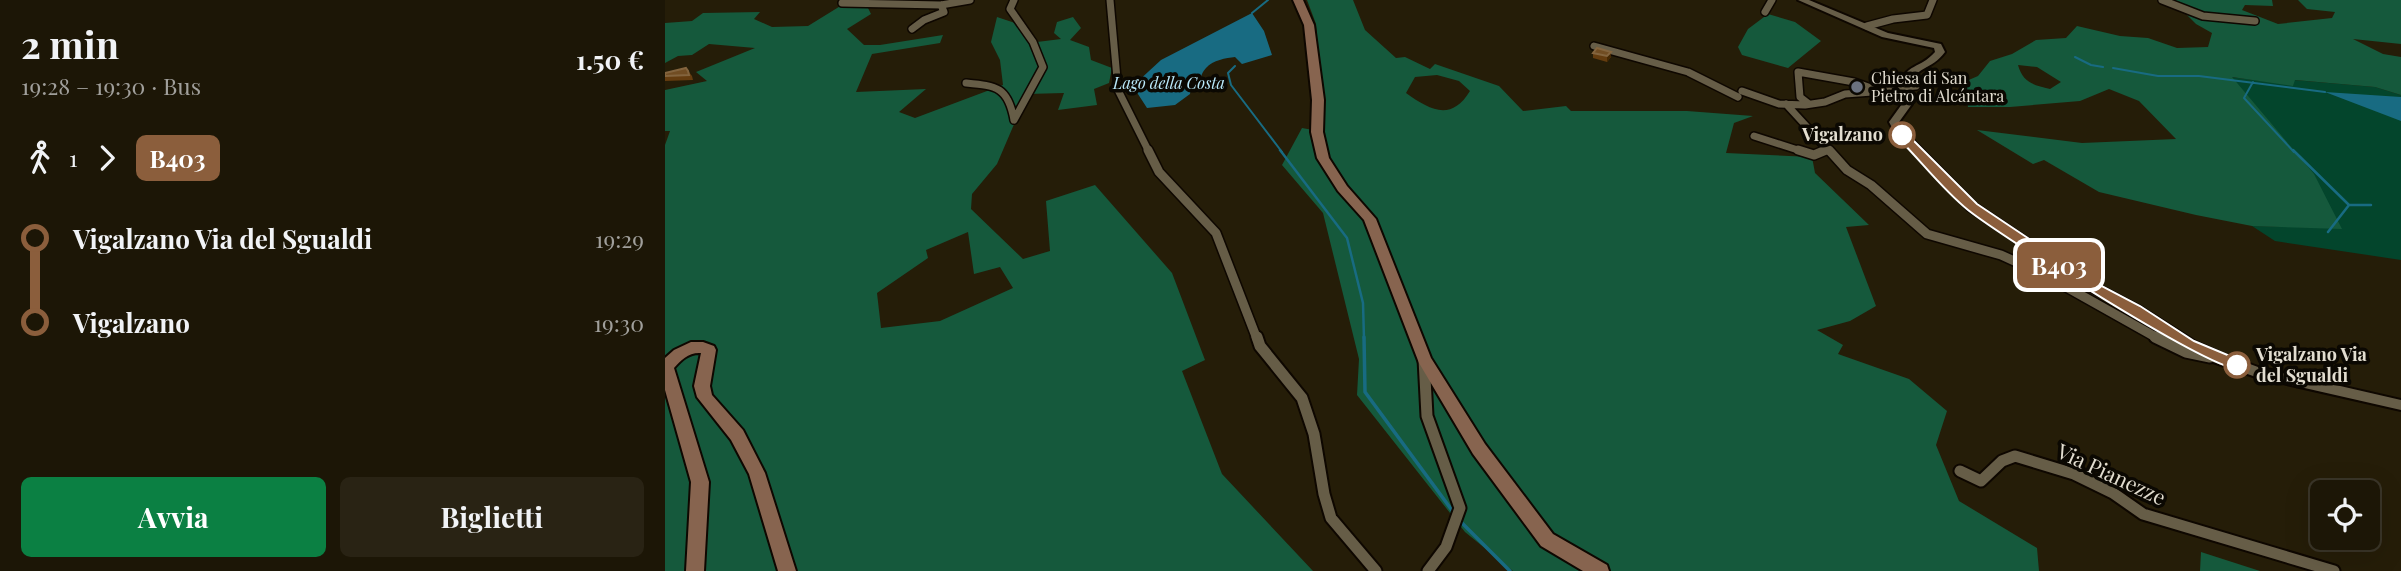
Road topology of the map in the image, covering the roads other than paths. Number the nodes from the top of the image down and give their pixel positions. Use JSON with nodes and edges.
{"nodes":[{"id":1,"x":970,"y":0,"type":"edge"},
{"id":2,"x":1014,"y":0,"type":"edge"},
{"id":3,"x":1110,"y":0,"type":"edge"},
{"id":4,"x":1299,"y":0,"type":"edge"},
{"id":5,"x":1772,"y":0,"type":"edge"},
{"id":6,"x":1802,"y":0,"type":"edge"},
{"id":7,"x":1933,"y":0,"type":"edge"},
{"id":8,"x":2162,"y":0,"type":"edge"},
{"id":9,"x":842,"y":3,"type":"dead end"},
{"id":10,"x":941,"y":5,"type":"junction"},
{"id":11,"x":1765,"y":12,"type":"dead end"},
{"id":12,"x":2255,"y":21,"type":"dead end"},
{"id":13,"x":1867,"y":26,"type":"junction"},
{"id":14,"x":912,"y":29,"type":"dead end"},
{"id":15,"x":1594,"y":46,"type":"dead end"},
{"id":16,"x":966,"y":83,"type":"dead end"},
{"id":17,"x":1916,"y":86,"type":"dead end"},
{"id":18,"x":1901,"y":89,"type":"junction"},
{"id":19,"x":1878,"y":91,"type":"junction"},
{"id":20,"x":1786,"y":104,"type":"junction"},
{"id":21,"x":1811,"y":104,"type":"junction"},
{"id":22,"x":1802,"y":122,"type":"junction"},
{"id":23,"x":1754,"y":136,"type":"dead end"},
{"id":24,"x":1826,"y":150,"type":"junction"},
{"id":25,"x":2218,"y":358,"type":"junction"},
{"id":26,"x":1424,"y":359,"type":"junction"},
{"id":27,"x":2401,"y":405,"type":"edge"},
{"id":28,"x":1960,"y":471,"type":"dead end"},
{"id":29,"x":695,"y":571,"type":"edge"},
{"id":30,"x":787,"y":571,"type":"edge"},
{"id":31,"x":1376,"y":571,"type":"edge"},
{"id":32,"x":1428,"y":571,"type":"edge"},
{"id":33,"x":1600,"y":571,"type":"edge"},
{"id":34,"x":2334,"y":571,"type":"edge"}],
"edges":[{"from":1,"to":10,"type":"street"},
{"from":2,"to":16,"type":"street"},
{"from":3,"to":31,"type":"street"},
{"from":4,"to":26,"type":"main road"},
{"from":5,"to":11,"type":"street"},
{"from":6,"to":13,"type":"street"},
{"from":7,"to":13,"type":"street"},
{"from":8,"to":12,"type":"street"},
{"from":9,"to":10,"type":"street"},
{"from":10,"to":14,"type":"street"},
{"from":13,"to":18,"type":"street"},
{"from":15,"to":20,"type":"street"},
{"from":17,"to":18,"type":"street"},
{"from":18,"to":19,"type":"street"},
{"from":18,"to":25,"type":"street"},
{"from":19,"to":21,"type":"street"},
{"from":19,"to":21,"type":"street"},
{"from":20,"to":21,"type":"street"},
{"from":20,"to":22,"type":"street"},
{"from":21,"to":22,"type":"street"},
{"from":22,"to":24,"type":"street"},
{"from":23,"to":24,"type":"street"},
{"from":24,"to":25,"type":"street"},
{"from":25,"to":27,"type":"street"},
{"from":26,"to":32,"type":"street"},
{"from":26,"to":33,"type":"main road"},
{"from":28,"to":34,"type":"street","name":"Via Pianezze"},
{"from":29,"to":30,"type":"main road"}]}
